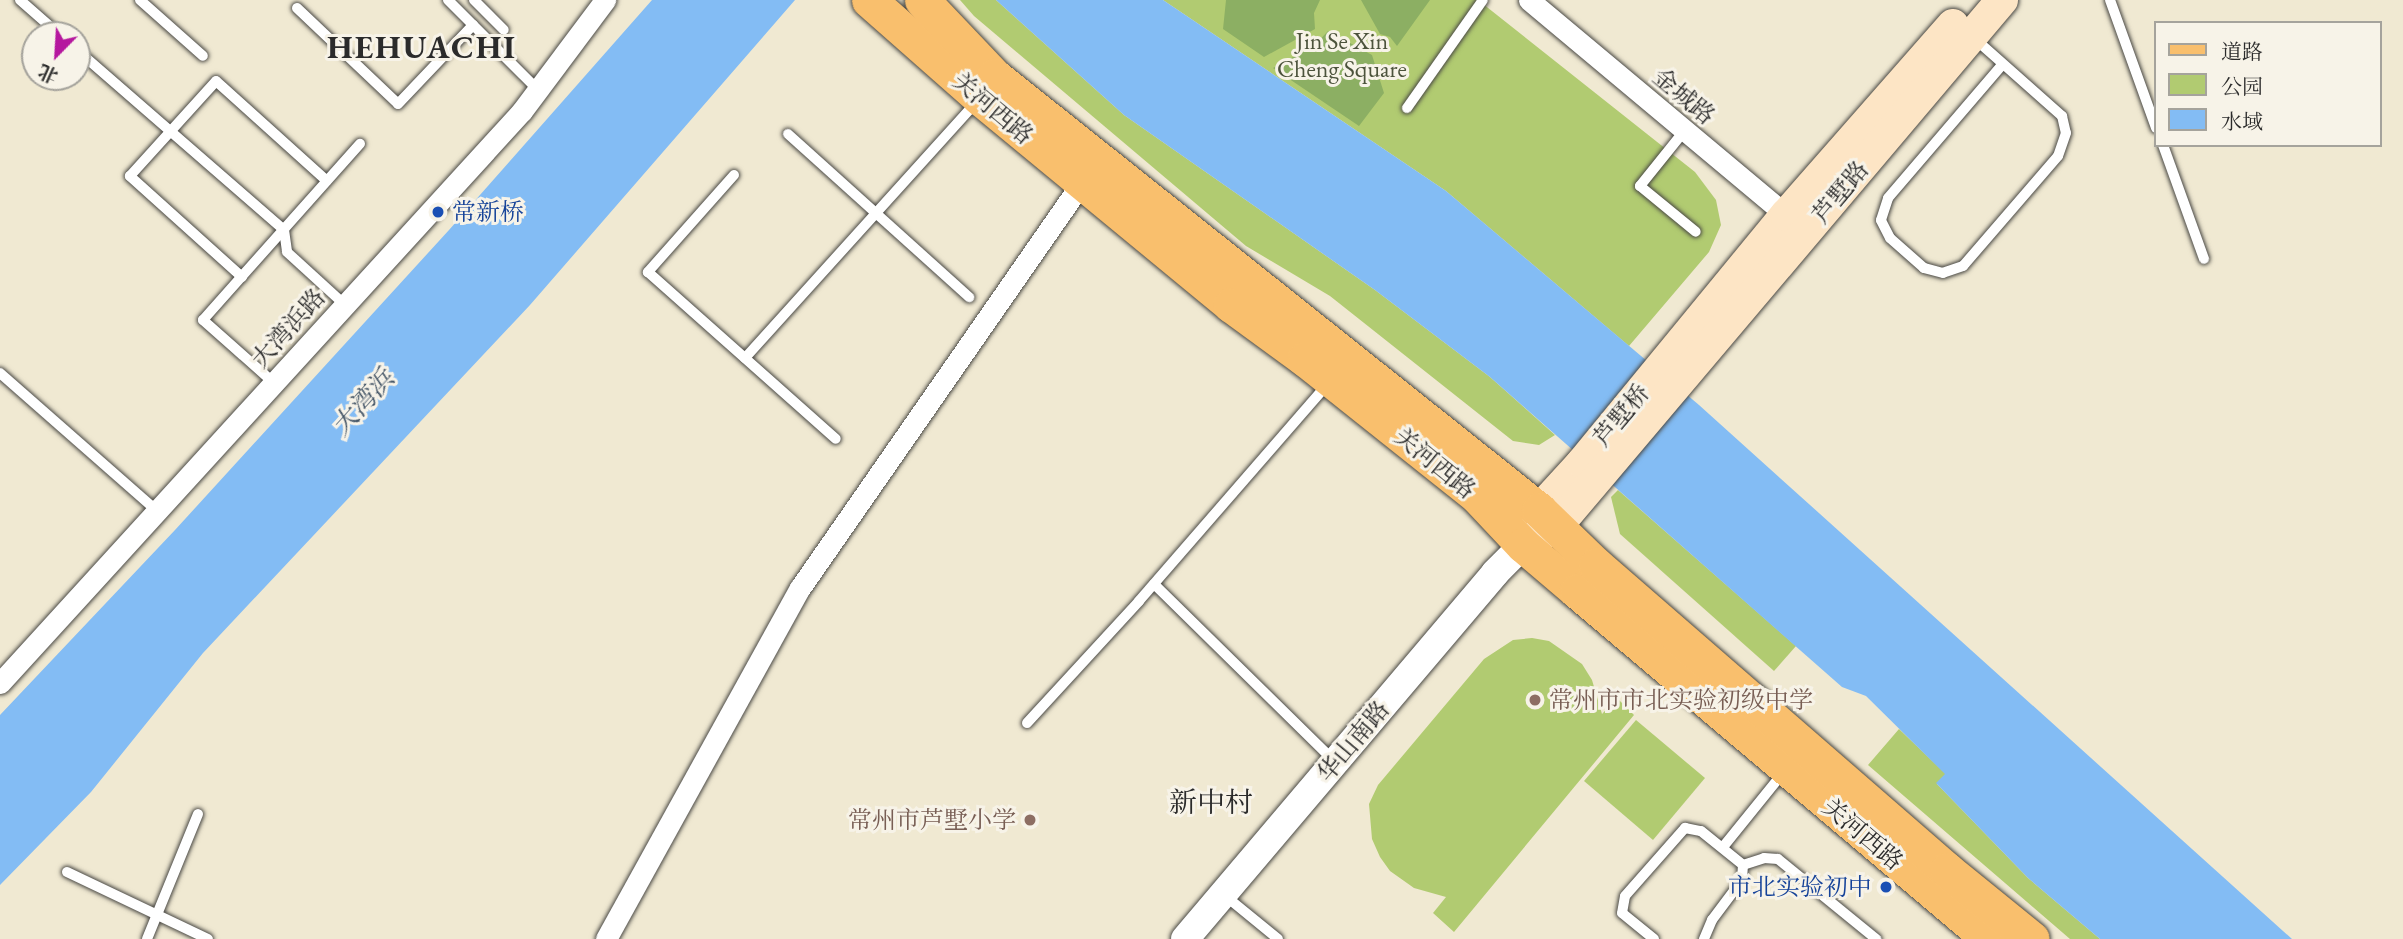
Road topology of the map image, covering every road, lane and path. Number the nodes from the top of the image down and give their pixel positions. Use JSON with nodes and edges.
{"nodes":[{"id":1,"x":20,"y":0,"type":"edge"},
{"id":2,"x":140,"y":0,"type":"edge"},
{"id":3,"x":448,"y":0,"type":"edge"},
{"id":4,"x":474,"y":0,"type":"edge"},
{"id":5,"x":605,"y":0,"type":"edge"},
{"id":6,"x":869,"y":0,"type":"edge"},
{"id":7,"x":922,"y":0,"type":"edge"},
{"id":8,"x":1483,"y":0,"type":"edge"},
{"id":9,"x":1529,"y":0,"type":"edge"},
{"id":10,"x":1975,"y":0,"type":"edge"},
{"id":11,"x":2002,"y":0,"type":"edge"},
{"id":12,"x":2110,"y":0,"type":"edge"},
{"id":13,"x":297,"y":8,"type":"dead end"},
{"id":14,"x":44,"y":21,"type":"edge"},
{"id":15,"x":473,"y":25,"type":"junction"},
{"id":16,"x":504,"y":30,"type":"dead end"},
{"id":17,"x":1972,"y":36,"type":"junction"},
{"id":18,"x":203,"y":56,"type":"dead end"},
{"id":19,"x":91,"y":62,"type":"edge"},
{"id":20,"x":2002,"y":65,"type":"junction"},
{"id":21,"x":538,"y":90,"type":"junction"},
{"id":22,"x":980,"y":98,"type":"junction"},
{"id":23,"x":1407,"y":108,"type":"dead end"},
{"id":24,"x":2154,"y":122,"type":"edge"},
{"id":25,"x":171,"y":131,"type":"junction"},
{"id":26,"x":1685,"y":131,"type":"junction"},
{"id":27,"x":788,"y":134,"type":"dead end"},
{"id":28,"x":360,"y":144,"type":"dead end"},
{"id":29,"x":2164,"y":147,"type":"edge"},
{"id":30,"x":734,"y":175,"type":"dead end"},
{"id":31,"x":327,"y":181,"type":"junction"},
{"id":32,"x":1082,"y":183,"type":"junction"},
{"id":33,"x":876,"y":214,"type":"junction"},
{"id":34,"x":1796,"y":223,"type":"junction"},
{"id":35,"x":284,"y":230,"type":"junction"},
{"id":36,"x":1696,"y":232,"type":"dead end"},
{"id":37,"x":2203,"y":259,"type":"dead end"},
{"id":38,"x":242,"y":277,"type":"junction"},
{"id":39,"x":969,"y":297,"type":"dead end"},
{"id":40,"x":345,"y":305,"type":"junction"},
{"id":41,"x":745,"y":358,"type":"junction"},
{"id":42,"x":0,"y":373,"type":"edge"},
{"id":43,"x":1669,"y":376,"type":"joint"},
{"id":44,"x":1332,"y":380,"type":"junction"},
{"id":45,"x":274,"y":383,"type":"junction"},
{"id":46,"x":836,"y":439,"type":"dead end"},
{"id":47,"x":158,"y":512,"type":"junction"},
{"id":48,"x":1548,"y":518,"type":"junction"},
{"id":49,"x":1523,"y":545,"type":"junction"},
{"id":50,"x":1154,"y":584,"type":"junction"},
{"id":51,"x":0,"y":683,"type":"edge"},
{"id":52,"x":1027,"y":723,"type":"dead end"},
{"id":53,"x":1335,"y":762,"type":"junction"},
{"id":54,"x":1787,"y":769,"type":"junction"},
{"id":55,"x":198,"y":814,"type":"dead end"},
{"id":56,"x":1723,"y":847,"type":"junction"},
{"id":57,"x":1743,"y":865,"type":"junction"},
{"id":58,"x":67,"y":872,"type":"dead end"},
{"id":59,"x":1223,"y":894,"type":"junction"},
{"id":60,"x":158,"y":913,"type":"junction"},
{"id":61,"x":147,"y":939,"type":"edge"},
{"id":62,"x":208,"y":939,"type":"edge"},
{"id":63,"x":606,"y":939,"type":"edge"},
{"id":64,"x":1185,"y":939,"type":"edge"},
{"id":65,"x":1278,"y":939,"type":"edge"},
{"id":66,"x":1654,"y":939,"type":"edge"},
{"id":67,"x":1704,"y":939,"type":"edge"},
{"id":68,"x":1876,"y":939,"type":"edge"},
{"id":69,"x":1989,"y":939,"type":"edge"},
{"id":70,"x":2032,"y":939,"type":"edge"}],
"edges":[{"from":1,"to":14,"type":"lane"},
{"from":2,"to":18,"type":"lane"},
{"from":3,"to":15,"type":"lane"},
{"from":4,"to":16,"type":"lane"},
{"from":5,"to":21,"type":"street","name":"大湾浜路"},
{"from":6,"to":22,"type":"main road","name":"关河西路"},
{"from":7,"to":48,"type":"main road","name":"关河西路"},
{"from":8,"to":23,"type":"lane"},
{"from":9,"to":26,"type":"street","name":"金城路"},
{"from":10,"to":34,"type":"main road","name":"芦墅路"},
{"from":11,"to":17,"type":"main road","name":"芦墅路"},
{"from":12,"to":24,"type":"lane"},
{"from":13,"to":15,"type":"lane"},
{"from":15,"to":21,"type":"lane"},
{"from":17,"to":20,"type":"lane"},
{"from":17,"to":34,"type":"main road","name":"芦墅路"},
{"from":19,"to":25,"type":"lane"},
{"from":20,"to":20,"type":"lane"},
{"from":21,"to":40,"type":"street","name":"大湾浜路"},
{"from":22,"to":32,"type":"main road","name":"关河西路"},
{"from":22,"to":33,"type":"lane"},
{"from":25,"to":31,"type":"lane"},
{"from":25,"to":35,"type":"lane"},
{"from":25,"to":38,"type":"lane"},
{"from":26,"to":34,"type":"street","name":"金城路"},
{"from":26,"to":36,"type":"lane"},
{"from":27,"to":33,"type":"lane"},
{"from":28,"to":31,"type":"lane"},
{"from":29,"to":37,"type":"lane"},
{"from":30,"to":41,"type":"lane"},
{"from":31,"to":35,"type":"lane"},
{"from":32,"to":44,"type":"main road","name":"关河西路"},
{"from":32,"to":63,"type":"street"},
{"from":33,"to":39,"type":"lane"},
{"from":33,"to":41,"type":"lane"},
{"from":34,"to":43,"type":"main road","name":"芦墅路"},
{"from":35,"to":38,"type":"lane"},
{"from":35,"to":40,"type":"lane"},
{"from":38,"to":45,"type":"lane"},
{"from":40,"to":45,"type":"street","name":"大湾浜路"},
{"from":41,"to":46,"type":"lane"},
{"from":42,"to":47,"type":"lane"},
{"from":43,"to":48,"type":"main road","name":"芦墅桥"},
{"from":44,"to":49,"type":"main road","name":"关河西路"},
{"from":44,"to":50,"type":"lane"},
{"from":45,"to":47,"type":"street","name":"大湾浜路"},
{"from":47,"to":51,"type":"street","name":"大湾浜路"},
{"from":48,"to":49,"type":"main road"},
{"from":48,"to":70,"type":"main road","name":"关河西路"},
{"from":49,"to":53,"type":"street","name":"华山南路"},
{"from":49,"to":54,"type":"main road","name":"关河西路"},
{"from":50,"to":52,"type":"lane"},
{"from":50,"to":53,"type":"lane"},
{"from":53,"to":59,"type":"street","name":"华山南路"},
{"from":54,"to":56,"type":"lane"},
{"from":54,"to":69,"type":"main road","name":"关河西路"},
{"from":55,"to":60,"type":"lane"},
{"from":56,"to":57,"type":"lane"},
{"from":56,"to":66,"type":"lane"},
{"from":57,"to":67,"type":"lane"},
{"from":57,"to":68,"type":"lane"},
{"from":58,"to":60,"type":"lane"},
{"from":59,"to":64,"type":"street","name":"华山南路"},
{"from":59,"to":65,"type":"lane"},
{"from":60,"to":61,"type":"lane"},
{"from":60,"to":62,"type":"lane"}]}
